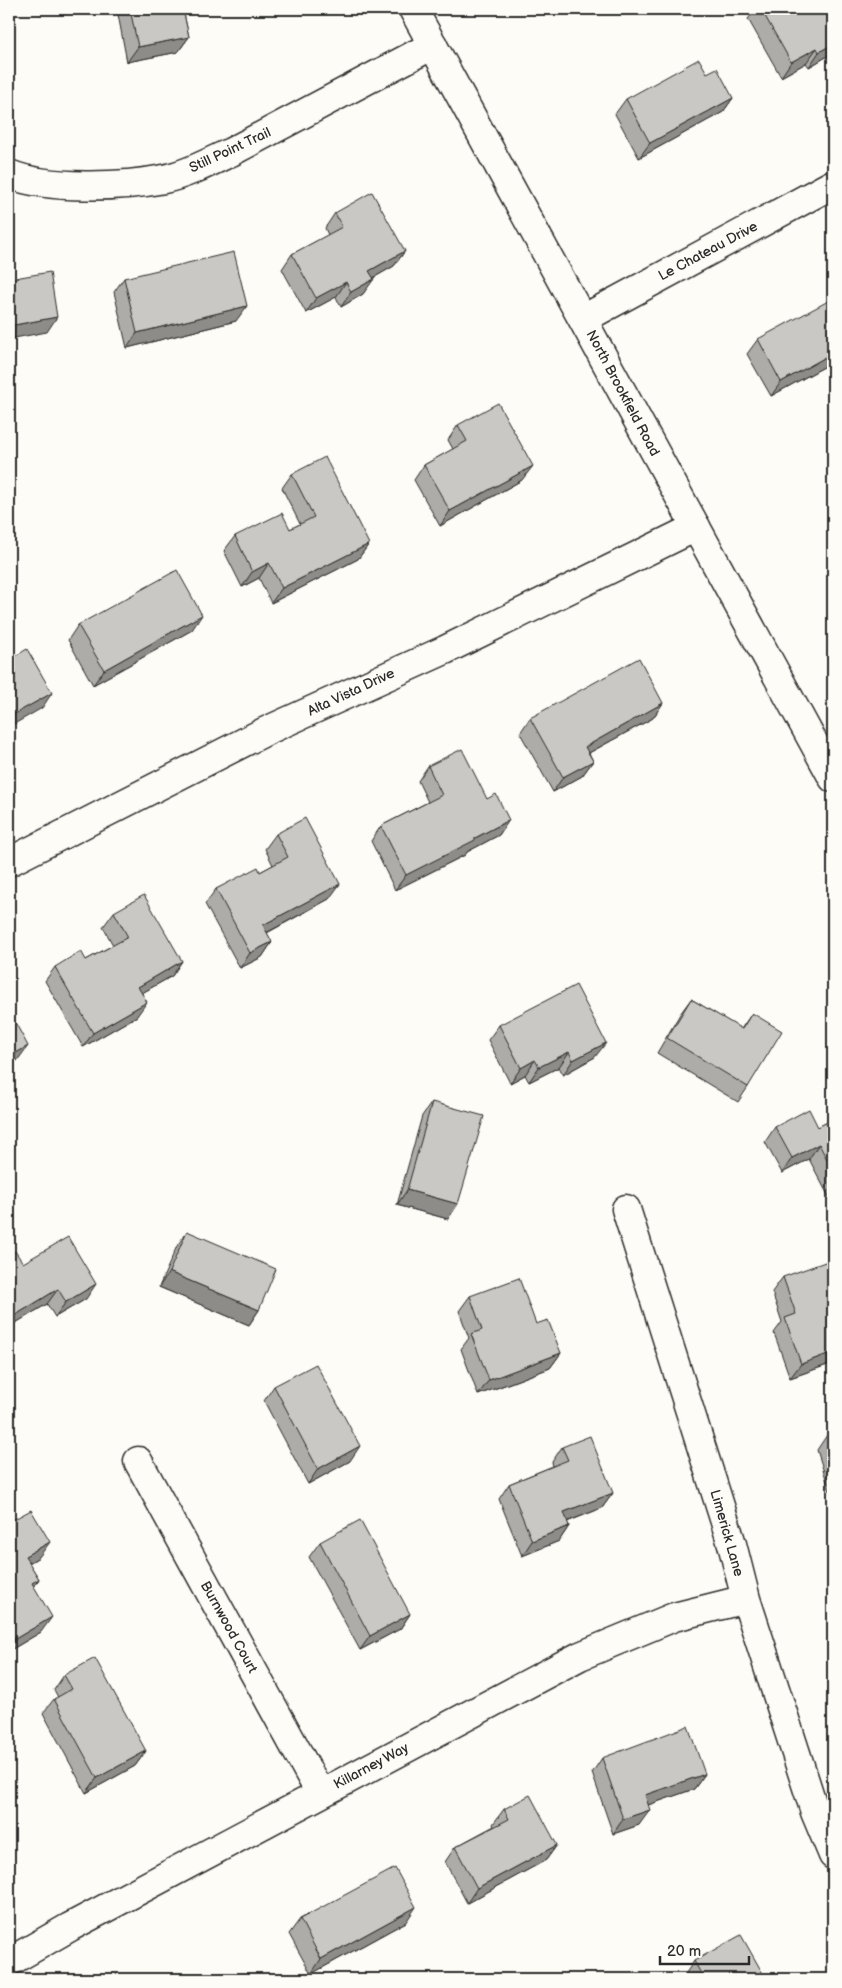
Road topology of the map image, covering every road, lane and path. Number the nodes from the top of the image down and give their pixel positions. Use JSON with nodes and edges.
{"nodes":[{"id":1,"x":413,"y":9,"type":"edge"},
{"id":2,"x":432,"y":44,"type":"junction"},
{"id":3,"x":9,"y":174,"type":"edge"},
{"id":4,"x":833,"y":184,"type":"edge"},
{"id":5,"x":583,"y":320,"type":"junction"},
{"id":6,"x":696,"y":527,"type":"junction"},
{"id":7,"x":833,"y":778,"type":"edge"},
{"id":8,"x":9,"y":862,"type":"edge"},
{"id":9,"x":626,"y":1209,"type":"dead end"},
{"id":10,"x":138,"y":1461,"type":"dead end"},
{"id":11,"x":746,"y":1599,"type":"junction"},
{"id":12,"x":320,"y":1793,"type":"junction"},
{"id":13,"x":833,"y":1855,"type":"edge"},
{"id":14,"x":9,"y":1962,"type":"edge"}],
"edges":[{"from":1,"to":2,"type":"street","name":"North Brookfield Road"},
{"from":2,"to":3,"type":"street","name":"Still Point Trail"},
{"from":2,"to":5,"type":"street","name":"North Brookfield Road"},
{"from":4,"to":5,"type":"street","name":"Le Chateau Drive"},
{"from":5,"to":6,"type":"street","name":"North Brookfield Road"},
{"from":6,"to":7,"type":"street","name":"North Brookfield Road"},
{"from":6,"to":8,"type":"street","name":"Alta Vista Drive"},
{"from":9,"to":11,"type":"street","name":"Limerick Lane"},
{"from":10,"to":12,"type":"street","name":"Burnwood Court"},
{"from":11,"to":12,"type":"street","name":"Killarney Way"},
{"from":11,"to":13,"type":"street","name":"Limerick Lane"},
{"from":12,"to":14,"type":"street","name":"Killarney Way"}]}
